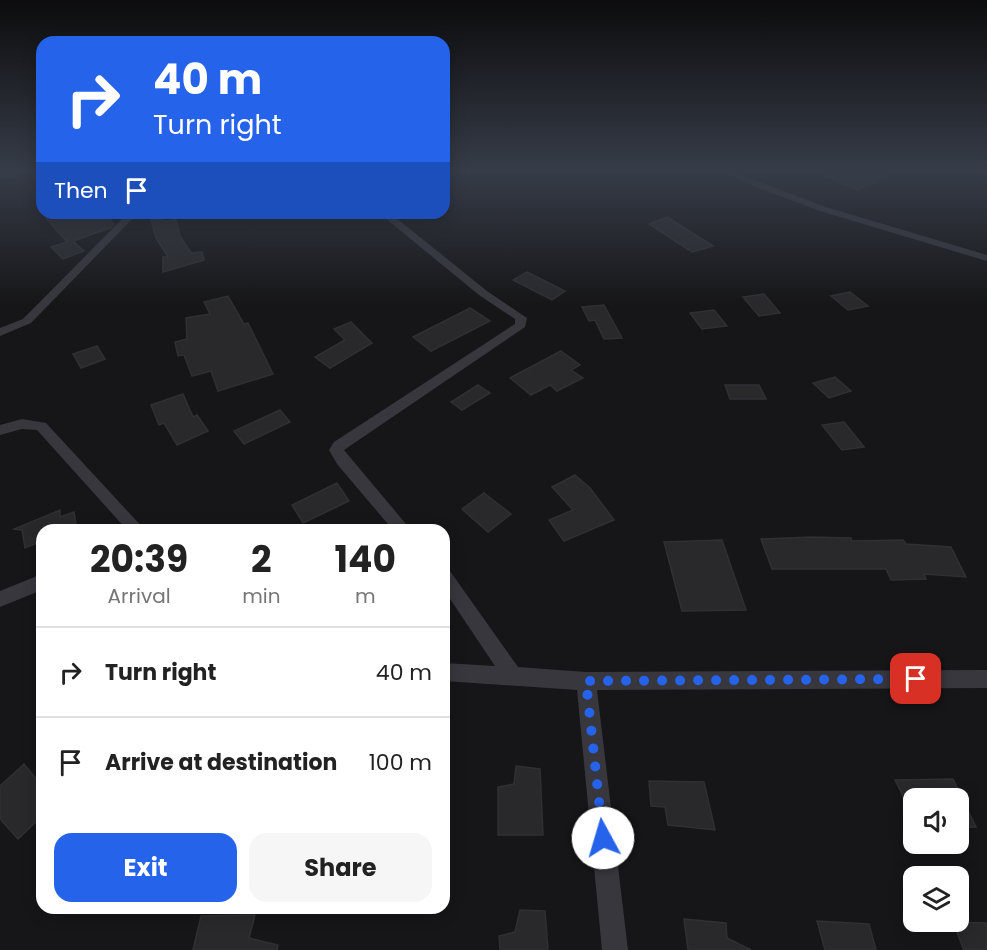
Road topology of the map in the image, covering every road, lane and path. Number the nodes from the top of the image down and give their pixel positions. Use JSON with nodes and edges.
{"nodes":[{"id":1,"x":845,"y":216,"type":"edge"},
{"id":2,"x":127,"y":219,"type":"edge"},
{"id":3,"x":391,"y":219,"type":"edge"},
{"id":4,"x":987,"y":258,"type":"edge"},
{"id":5,"x":0,"y":332,"type":"edge"},
{"id":6,"x":0,"y":430,"type":"edge"},
{"id":7,"x":131,"y":524,"type":"edge"},
{"id":8,"x":398,"y":524,"type":"edge"},
{"id":9,"x":36,"y":585,"type":"edge"},
{"id":10,"x":450,"y":585,"type":"edge"},
{"id":11,"x":0,"y":600,"type":"edge"},
{"id":12,"x":450,"y":672,"type":"edge"},
{"id":13,"x":512,"y":675,"type":"junction"},
{"id":14,"x":987,"y":679,"type":"edge"},
{"id":15,"x":586,"y":681,"type":"junction"},
{"id":16,"x":615,"y":950,"type":"edge"}],
"edges":[{"from":1,"to":4,"type":"street"},
{"from":2,"to":5,"type":"street"},
{"from":3,"to":8,"type":"street"},
{"from":6,"to":7,"type":"street"},
{"from":9,"to":11,"type":"street"},
{"from":10,"to":13,"type":"street"},
{"from":12,"to":13,"type":"street"},
{"from":13,"to":15,"type":"street"},
{"from":14,"to":15,"type":"street"},
{"from":15,"to":16,"type":"street"}]}
